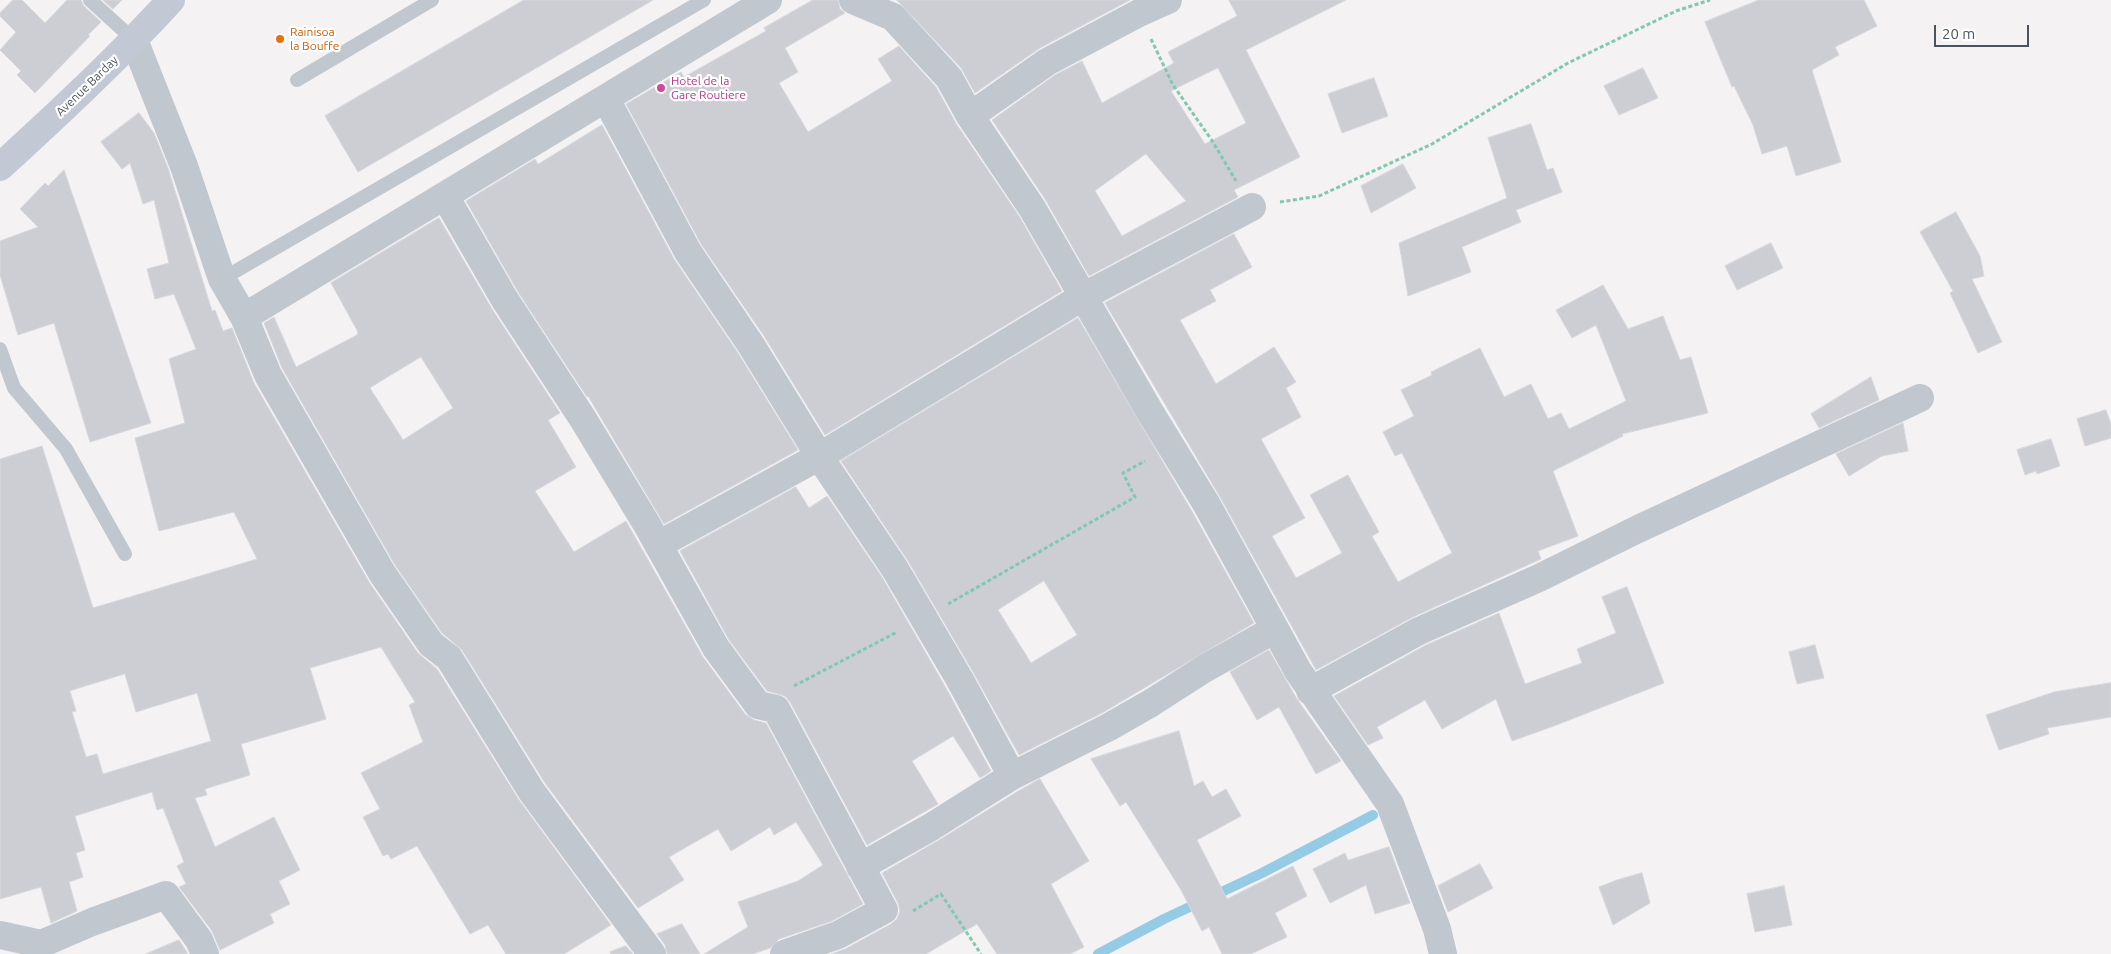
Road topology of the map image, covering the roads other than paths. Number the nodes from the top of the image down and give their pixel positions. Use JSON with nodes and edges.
{"nodes":[{"id":1,"x":90,"y":0,"type":"edge"},
{"id":2,"x":171,"y":0,"type":"edge"},
{"id":3,"x":432,"y":0,"type":"edge"},
{"id":4,"x":704,"y":0,"type":"edge"},
{"id":5,"x":768,"y":0,"type":"edge"},
{"id":6,"x":853,"y":0,"type":"edge"},
{"id":7,"x":1168,"y":0,"type":"edge"},
{"id":8,"x":134,"y":40,"type":"junction"},
{"id":9,"x":297,"y":80,"type":"dead end"},
{"id":10,"x":606,"y":99,"type":"junction"},
{"id":11,"x":970,"y":116,"type":"junction"},
{"id":12,"x":0,"y":167,"type":"edge"},
{"id":13,"x":446,"y":196,"type":"junction"},
{"id":14,"x":1252,"y":207,"type":"road end"},
{"id":15,"x":222,"y":279,"type":"junction"},
{"id":16,"x":1084,"y":296,"type":"junction"},
{"id":17,"x":244,"y":317,"type":"junction"},
{"id":18,"x":0,"y":349,"type":"edge"},
{"id":19,"x":1920,"y":398,"type":"dead end"},
{"id":20,"x":820,"y":456,"type":"junction"},
{"id":21,"x":658,"y":545,"type":"junction"},
{"id":22,"x":125,"y":554,"type":"dead end"},
{"id":23,"x":1275,"y":629,"type":"junction"},
{"id":24,"x":1310,"y":691,"type":"junction"},
{"id":25,"x":1012,"y":776,"type":"junction"},
{"id":26,"x":860,"y":867,"type":"junction"},
{"id":27,"x":0,"y":935,"type":"edge"},
{"id":28,"x":205,"y":954,"type":"edge"},
{"id":29,"x":652,"y":954,"type":"edge"},
{"id":30,"x":784,"y":954,"type":"edge"},
{"id":31,"x":1443,"y":954,"type":"edge"}],
"edges":[{"from":1,"to":8,"type":"lane"},
{"from":2,"to":8,"type":"main road","name":"Avenue Barday"},
{"from":3,"to":9,"type":"lane"},
{"from":4,"to":15,"type":"lane"},
{"from":5,"to":10,"type":"street"},
{"from":6,"to":11,"type":"street"},
{"from":7,"to":11,"type":"street"},
{"from":8,"to":12,"type":"main road","name":"Avenue Barday"},
{"from":8,"to":15,"type":"street"},
{"from":10,"to":13,"type":"street"},
{"from":10,"to":20,"type":"street"},
{"from":11,"to":16,"type":"street"},
{"from":13,"to":17,"type":"street"},
{"from":13,"to":21,"type":"street"},
{"from":14,"to":16,"type":"street"},
{"from":15,"to":17,"type":"street"},
{"from":16,"to":20,"type":"street"},
{"from":16,"to":23,"type":"street"},
{"from":17,"to":29,"type":"street"},
{"from":18,"to":22,"type":"lane"},
{"from":19,"to":24,"type":"street"},
{"from":20,"to":21,"type":"street"},
{"from":20,"to":25,"type":"street"},
{"from":21,"to":26,"type":"street"},
{"from":23,"to":24,"type":"street"},
{"from":23,"to":25,"type":"street"},
{"from":24,"to":31,"type":"street"},
{"from":25,"to":26,"type":"street"},
{"from":26,"to":30,"type":"street"},
{"from":27,"to":28,"type":"street"}]}
